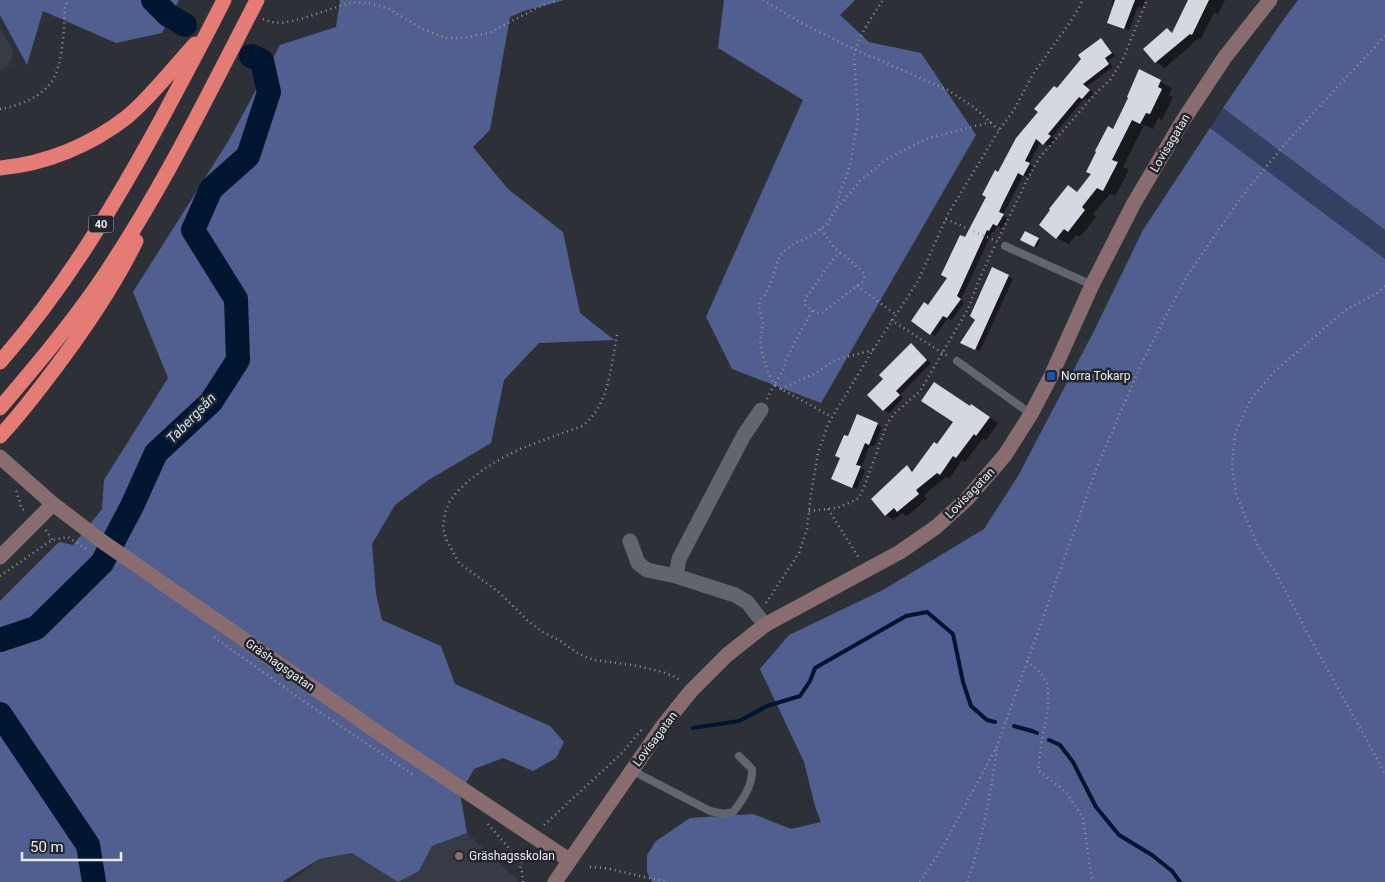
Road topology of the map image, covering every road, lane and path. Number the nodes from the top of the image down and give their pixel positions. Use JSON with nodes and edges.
{"nodes":[{"id":1,"x":68,"y":0,"type":"edge"},
{"id":2,"x":224,"y":0,"type":"edge"},
{"id":3,"x":257,"y":0,"type":"edge"},
{"id":4,"x":558,"y":0,"type":"edge"},
{"id":5,"x":763,"y":0,"type":"edge"},
{"id":6,"x":883,"y":0,"type":"edge"},
{"id":7,"x":1083,"y":0,"type":"edge"},
{"id":8,"x":1147,"y":0,"type":"edge"},
{"id":9,"x":1270,"y":0,"type":"edge"},
{"id":10,"x":257,"y":16,"type":"dead end"},
{"id":11,"x":1385,"y":36,"type":"edge"},
{"id":12,"x":856,"y":50,"type":"junction"},
{"id":13,"x":180,"y":71,"type":"junction"},
{"id":14,"x":0,"y":109,"type":"edge"},
{"id":15,"x":991,"y":122,"type":"junction"},
{"id":16,"x":999,"y":130,"type":"junction"},
{"id":17,"x":182,"y":145,"type":"junction"},
{"id":18,"x":0,"y":168,"type":"edge"},
{"id":19,"x":836,"y":209,"type":"junction"},
{"id":20,"x":946,"y":219,"type":"junction"},
{"id":21,"x":821,"y":229,"type":"junction"},
{"id":22,"x":997,"y":242,"type":"junction"},
{"id":23,"x":1005,"y":246,"type":"joint"},
{"id":24,"x":840,"y":253,"type":"junction"},
{"id":25,"x":1092,"y":285,"type":"junction"},
{"id":26,"x":857,"y":286,"type":"junction"},
{"id":27,"x":1385,"y":286,"type":"edge"},
{"id":28,"x":812,"y":311,"type":"junction"},
{"id":29,"x":895,"y":314,"type":"junction"},
{"id":30,"x":891,"y":320,"type":"junction"},
{"id":31,"x":617,"y":335,"type":"dead end"},
{"id":32,"x":873,"y":350,"type":"junction"},
{"id":33,"x":943,"y":353,"type":"junction"},
{"id":34,"x":0,"y":362,"type":"edge"},
{"id":35,"x":957,"y":362,"type":"joint"},
{"id":36,"x":774,"y":385,"type":"junction"},
{"id":37,"x":781,"y":388,"type":"junction"},
{"id":38,"x":0,"y":408,"type":"edge"},
{"id":39,"x":761,"y":410,"type":"joint"},
{"id":40,"x":1031,"y":414,"type":"junction"},
{"id":41,"x":832,"y":417,"type":"junction"},
{"id":42,"x":0,"y":436,"type":"edge"},
{"id":43,"x":1,"y":458,"type":"edge"},
{"id":44,"x":54,"y":504,"type":"junction"},
{"id":45,"x":828,"y":509,"type":"junction"},
{"id":46,"x":809,"y":511,"type":"junction"},
{"id":47,"x":630,"y":541,"type":"dead end"},
{"id":48,"x":89,"y":550,"type":"dead end"},
{"id":49,"x":0,"y":557,"type":"edge"},
{"id":50,"x":865,"y":571,"type":"junction"},
{"id":51,"x":0,"y":576,"type":"edge"},
{"id":52,"x":676,"y":576,"type":"junction"},
{"id":53,"x":761,"y":619,"type":"junction"},
{"id":54,"x":1027,"y":662,"type":"junction"},
{"id":55,"x":691,"y":690,"type":"junction"},
{"id":56,"x":997,"y":746,"type":"junction"},
{"id":57,"x":739,"y":756,"type":"dead end"},
{"id":58,"x":631,"y":770,"type":"junction"},
{"id":59,"x":1385,"y":776,"type":"edge"},
{"id":60,"x":526,"y":849,"type":"dead end"},
{"id":61,"x":569,"y":860,"type":"junction"},
{"id":62,"x":590,"y":866,"type":"dead end"},
{"id":63,"x":523,"y":882,"type":"edge"},
{"id":64,"x":555,"y":882,"type":"edge"},
{"id":65,"x":667,"y":882,"type":"edge"},
{"id":66,"x":920,"y":882,"type":"edge"},
{"id":67,"x":967,"y":882,"type":"edge"},
{"id":68,"x":1092,"y":882,"type":"edge"}],
"edges":[{"from":1,"to":14,"type":"path"},
{"from":2,"to":13,"type":"highway"},
{"from":3,"to":17,"type":"highway","number":"40"},
{"from":4,"to":10,"type":"path"},
{"from":5,"to":12,"type":"path"},
{"from":6,"to":12,"type":"path"},
{"from":7,"to":16,"type":"path"},
{"from":8,"to":22,"type":"path"},
{"from":9,"to":25,"type":"street","name":"Lovisagatan"},
{"from":11,"to":54,"type":"path"},
{"from":12,"to":15,"type":"path"},
{"from":12,"to":19,"type":"path"},
{"from":13,"to":18,"type":"highway"},
{"from":13,"to":34,"type":"highway","number":"40"},
{"from":15,"to":16,"type":"path"},
{"from":15,"to":19,"type":"path"},
{"from":16,"to":20,"type":"path"},
{"from":17,"to":38,"type":"highway","number":"40"},
{"from":17,"to":42,"type":"highway"},
{"from":19,"to":21,"type":"path"},
{"from":20,"to":22,"type":"path"},
{"from":20,"to":29,"type":"path"},
{"from":21,"to":24,"type":"path"},
{"from":21,"to":36,"type":"path"},
{"from":22,"to":23,"type":"path"},
{"from":22,"to":33,"type":"path"},
{"from":23,"to":25,"type":"lane"},
{"from":24,"to":26,"type":"path"},
{"from":24,"to":28,"type":"path"},
{"from":25,"to":40,"type":"street","name":"Lovisagatan"},
{"from":26,"to":28,"type":"path"},
{"from":26,"to":29,"type":"path"},
{"from":27,"to":59,"type":"path"},
{"from":28,"to":36,"type":"path"},
{"from":29,"to":30,"type":"path"},
{"from":30,"to":32,"type":"path"},
{"from":30,"to":33,"type":"path"},
{"from":31,"to":55,"type":"path"},
{"from":32,"to":37,"type":"path"},
{"from":32,"to":41,"type":"path"},
{"from":33,"to":35,"type":"path"},
{"from":33,"to":45,"type":"path"},
{"from":35,"to":40,"type":"lane"},
{"from":36,"to":37,"type":"path"},
{"from":36,"to":39,"type":"path"},
{"from":37,"to":41,"type":"path"},
{"from":39,"to":52,"type":"street"},
{"from":40,"to":50,"type":"street","name":"Lovisagatan"},
{"from":41,"to":46,"type":"path"},
{"from":43,"to":44,"type":"street","name":"Gräshagsgatan"},
{"from":44,"to":49,"type":"street"},
{"from":44,"to":61,"type":"street","name":"Gräshagsgatan"},
{"from":45,"to":46,"type":"path"},
{"from":45,"to":50,"type":"path"},
{"from":46,"to":53,"type":"path"},
{"from":47,"to":52,"type":"street"},
{"from":48,"to":51,"type":"path"},
{"from":50,"to":53,"type":"street","name":"Lovisagatan"},
{"from":52,"to":53,"type":"street"},
{"from":53,"to":55,"type":"street","name":"Lovisagatan"},
{"from":54,"to":56,"type":"path"},
{"from":54,"to":68,"type":"path"},
{"from":55,"to":58,"type":"street","name":"Lovisagatan"},
{"from":56,"to":66,"type":"path"},
{"from":56,"to":67,"type":"path"},
{"from":57,"to":58,"type":"lane"},
{"from":58,"to":61,"type":"street","name":"Lovisagatan"},
{"from":60,"to":63,"type":"path"},
{"from":61,"to":64,"type":"street","name":"Lovisagatan"},
{"from":62,"to":65,"type":"path"}]}
